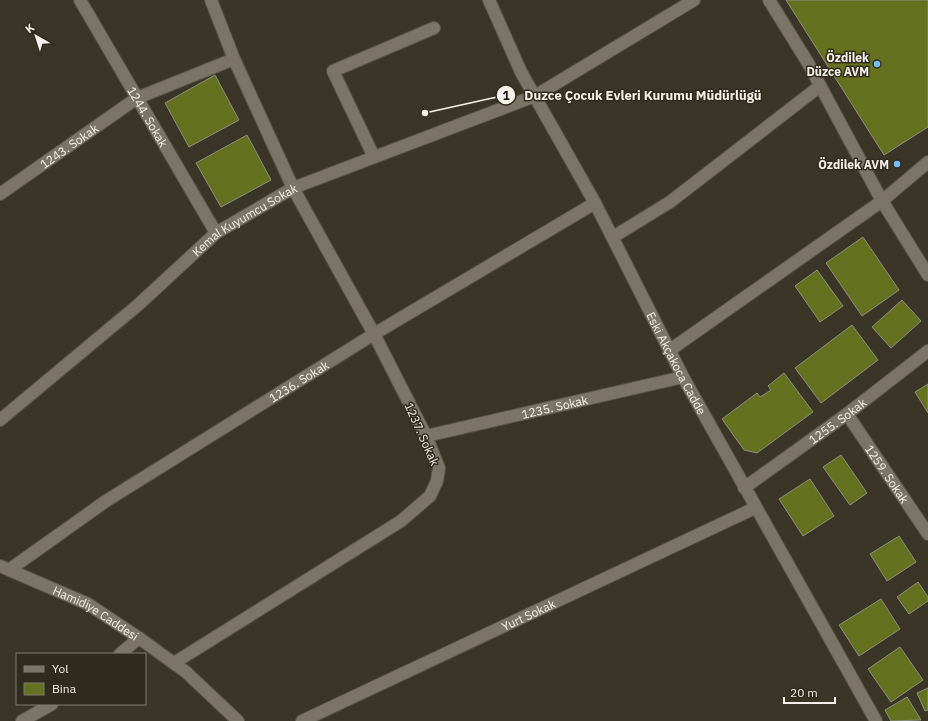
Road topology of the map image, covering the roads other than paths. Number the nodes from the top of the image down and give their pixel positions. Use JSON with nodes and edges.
{"nodes":[{"id":1,"x":80,"y":0,"type":"edge"},
{"id":2,"x":211,"y":0,"type":"edge"},
{"id":3,"x":489,"y":0,"type":"edge"},
{"id":4,"x":694,"y":0,"type":"edge"},
{"id":5,"x":769,"y":0,"type":"edge"},
{"id":6,"x":434,"y":28,"type":"dead end"},
{"id":7,"x":234,"y":59,"type":"junction"},
{"id":8,"x":820,"y":86,"type":"junction"},
{"id":9,"x":535,"y":96,"type":"junction"},
{"id":10,"x":137,"y":98,"type":"junction"},
{"id":11,"x":374,"y":157,"type":"junction"},
{"id":12,"x":928,"y":162,"type":"edge"},
{"id":13,"x":293,"y":188,"type":"junction"},
{"id":14,"x":0,"y":194,"type":"edge"},
{"id":15,"x":882,"y":201,"type":"junction"},
{"id":16,"x":595,"y":203,"type":"junction"},
{"id":17,"x":216,"y":233,"type":"junction"},
{"id":18,"x":613,"y":237,"type":"junction"},
{"id":19,"x":928,"y":275,"type":"edge"},
{"id":20,"x":374,"y":334,"type":"junction"},
{"id":21,"x":670,"y":350,"type":"junction"},
{"id":22,"x":928,"y":352,"type":"edge"},
{"id":23,"x":683,"y":377,"type":"junction"},
{"id":24,"x":847,"y":414,"type":"junction"},
{"id":25,"x":0,"y":420,"type":"edge"},
{"id":26,"x":426,"y":436,"type":"junction"},
{"id":27,"x":744,"y":488,"type":"junction"},
{"id":28,"x":755,"y":508,"type":"junction"},
{"id":29,"x":928,"y":534,"type":"edge"},
{"id":30,"x":4,"y":568,"type":"edge"},
{"id":31,"x":139,"y":638,"type":"junction"},
{"id":32,"x":121,"y":653,"type":"edge"},
{"id":33,"x":174,"y":663,"type":"junction"},
{"id":34,"x":50,"y":705,"type":"edge"},
{"id":35,"x":22,"y":721,"type":"edge"},
{"id":36,"x":238,"y":721,"type":"edge"},
{"id":37,"x":302,"y":721,"type":"edge"},
{"id":38,"x":876,"y":721,"type":"edge"}],
"edges":[{"from":1,"to":10,"type":"street","name":"1244. Sokak"},
{"from":2,"to":7,"type":"street","name":"1237. Sokak"},
{"from":3,"to":9,"type":"street","name":"Eski Akçakoca Cadde"},
{"from":4,"to":9,"type":"street","name":"Kemal Kuyumcu Sokak"},
{"from":5,"to":8,"type":"street"},
{"from":6,"to":11,"type":"street"},
{"from":7,"to":10,"type":"street","name":"1243. Sokak"},
{"from":7,"to":13,"type":"street","name":"1237. Sokak"},
{"from":8,"to":15,"type":"street"},
{"from":8,"to":18,"type":"street"},
{"from":9,"to":11,"type":"street","name":"Kemal Kuyumcu Sokak"},
{"from":9,"to":16,"type":"street","name":"Eski Akçakoca Cadde"},
{"from":10,"to":14,"type":"street","name":"1243. Sokak"},
{"from":10,"to":17,"type":"street","name":"1244. Sokak"},
{"from":11,"to":13,"type":"street","name":"Kemal Kuyumcu Sokak"},
{"from":12,"to":15,"type":"street"},
{"from":13,"to":17,"type":"street","name":"Kemal Kuyumcu Sokak"},
{"from":13,"to":20,"type":"street","name":"1237. Sokak"},
{"from":15,"to":19,"type":"street"},
{"from":15,"to":21,"type":"street"},
{"from":16,"to":18,"type":"street","name":"Eski Akçakoca Cadde"},
{"from":16,"to":20,"type":"street","name":"1236. Sokak"},
{"from":17,"to":25,"type":"street","name":"Kemal Kuyumcu Sokak"},
{"from":18,"to":21,"type":"street","name":"Eski Akçakoca Cadde"},
{"from":20,"to":26,"type":"street","name":"1237. Sokak"},
{"from":20,"to":30,"type":"street","name":"1236. Sokak"},
{"from":21,"to":23,"type":"street","name":"Eski Akçakoca Cadde"},
{"from":22,"to":24,"type":"street","name":"1255. Sokak"},
{"from":23,"to":26,"type":"street","name":"1235. Sokak"},
{"from":23,"to":27,"type":"street","name":"Eski Akçakoca Cadde"},
{"from":24,"to":27,"type":"street","name":"1255. Sokak"},
{"from":24,"to":29,"type":"street","name":"1259. Sokak"},
{"from":26,"to":33,"type":"street","name":"1237. Sokak"},
{"from":27,"to":28,"type":"street","name":"Eski Akçakoca Cadde"},
{"from":28,"to":37,"type":"street","name":"Yurt Sokak"},
{"from":28,"to":38,"type":"street","name":"Eski Akçakoca Cadde"},
{"from":30,"to":31,"type":"street","name":"Hamidiye Caddesi"},
{"from":31,"to":32,"type":"street"},
{"from":31,"to":33,"type":"street","name":"Hamidiye Caddesi"},
{"from":33,"to":36,"type":"street","name":"Hamidiye Caddesi"},
{"from":34,"to":35,"type":"street"}]}
